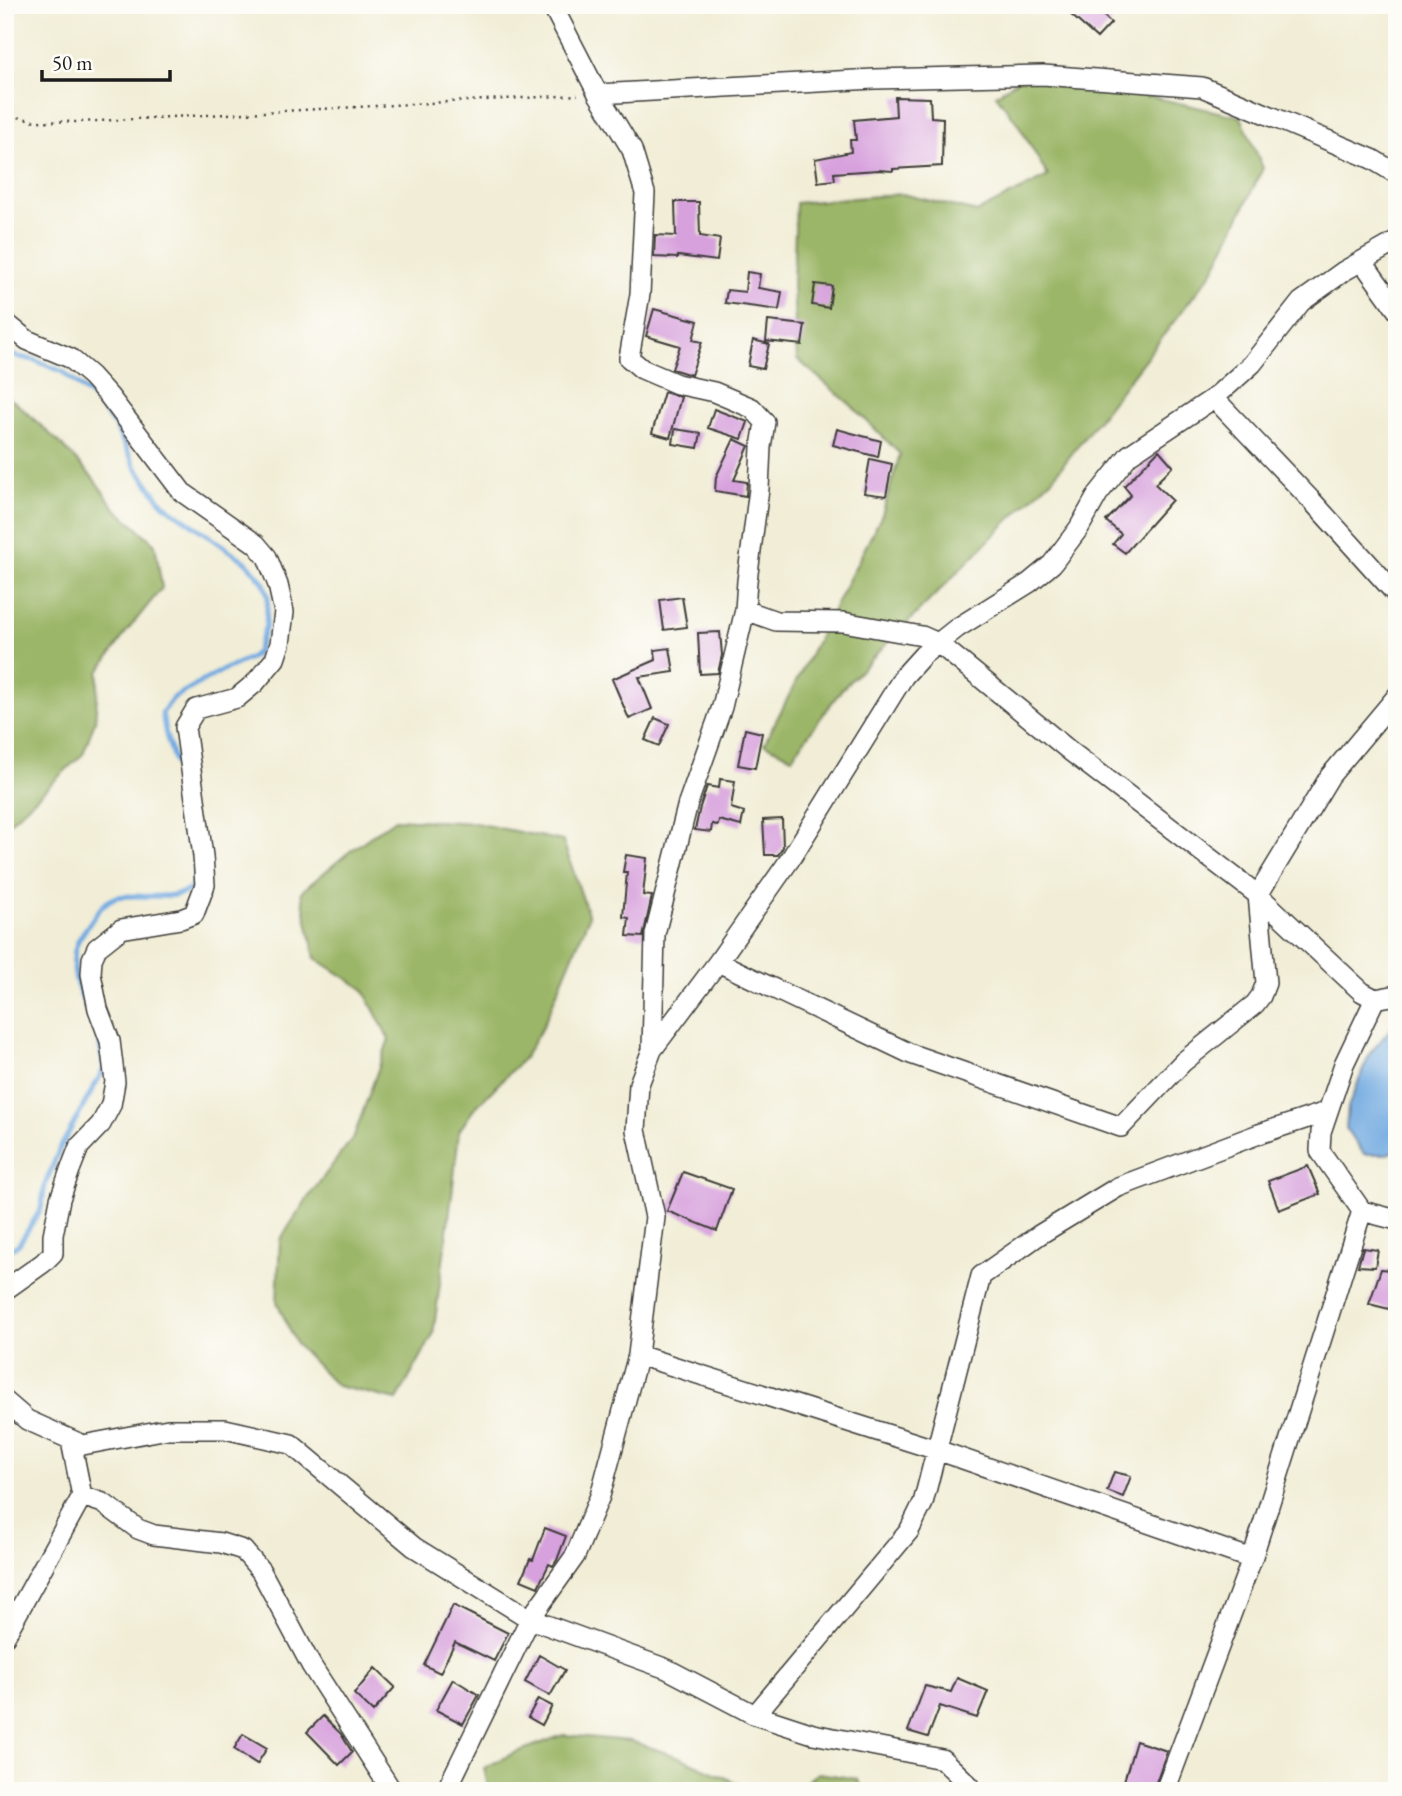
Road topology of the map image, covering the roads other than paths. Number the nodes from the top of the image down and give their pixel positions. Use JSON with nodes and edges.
{"nodes":[{"id":1,"x":552,"y":5,"type":"edge"},
{"id":2,"x":598,"y":94,"type":"junction"},
{"id":3,"x":1397,"y":174,"type":"edge"},
{"id":4,"x":1397,"y":241,"type":"edge"},
{"id":5,"x":1362,"y":261,"type":"junction"},
{"id":6,"x":1397,"y":310,"type":"edge"},
{"id":7,"x":5,"y":322,"type":"edge"},
{"id":8,"x":1214,"y":398,"type":"junction"},
{"id":9,"x":1397,"y":595,"type":"edge"},
{"id":10,"x":745,"y":610,"type":"junction"},
{"id":11,"x":939,"y":643,"type":"junction"},
{"id":12,"x":1397,"y":696,"type":"edge"},
{"id":13,"x":1258,"y":895,"type":"junction"},
{"id":14,"x":718,"y":962,"type":"junction"},
{"id":15,"x":1397,"y":995,"type":"edge"},
{"id":16,"x":1376,"y":999,"type":"junction"},
{"id":17,"x":652,"y":1050,"type":"junction"},
{"id":18,"x":1326,"y":1112,"type":"junction"},
{"id":19,"x":1362,"y":1211,"type":"junction"},
{"id":20,"x":1397,"y":1220,"type":"edge"},
{"id":21,"x":5,"y":1290,"type":"edge"},
{"id":22,"x":638,"y":1354,"type":"junction"},
{"id":23,"x":5,"y":1401,"type":"edge"},
{"id":24,"x":71,"y":1441,"type":"junction"},
{"id":25,"x":937,"y":1450,"type":"junction"},
{"id":26,"x":82,"y":1496,"type":"junction"},
{"id":27,"x":1252,"y":1559,"type":"junction"},
{"id":28,"x":530,"y":1619,"type":"junction"},
{"id":29,"x":5,"y":1636,"type":"edge"},
{"id":30,"x":755,"y":1715,"type":"junction"},
{"id":31,"x":962,"y":1786,"type":"edge"},
{"id":32,"x":392,"y":1791,"type":"edge"},
{"id":33,"x":446,"y":1791,"type":"edge"},
{"id":34,"x":1166,"y":1791,"type":"edge"}],
"edges":[{"from":1,"to":2,"type":"street"},
{"from":2,"to":3,"type":"street"},
{"from":2,"to":10,"type":"street"},
{"from":4,"to":5,"type":"street"},
{"from":5,"to":6,"type":"street"},
{"from":5,"to":8,"type":"street"},
{"from":7,"to":21,"type":"street"},
{"from":8,"to":9,"type":"street"},
{"from":8,"to":11,"type":"street"},
{"from":10,"to":11,"type":"street"},
{"from":10,"to":17,"type":"street"},
{"from":11,"to":13,"type":"street"},
{"from":11,"to":14,"type":"street"},
{"from":12,"to":13,"type":"street"},
{"from":13,"to":14,"type":"street"},
{"from":13,"to":16,"type":"street"},
{"from":14,"to":17,"type":"street"},
{"from":15,"to":16,"type":"street"},
{"from":16,"to":18,"type":"street"},
{"from":17,"to":22,"type":"street"},
{"from":18,"to":19,"type":"street"},
{"from":18,"to":25,"type":"street"},
{"from":19,"to":20,"type":"street"},
{"from":19,"to":27,"type":"street"},
{"from":22,"to":25,"type":"street"},
{"from":22,"to":28,"type":"street"},
{"from":23,"to":24,"type":"street"},
{"from":24,"to":26,"type":"street"},
{"from":24,"to":28,"type":"street"},
{"from":25,"to":27,"type":"street"},
{"from":25,"to":30,"type":"street"},
{"from":26,"to":29,"type":"street"},
{"from":26,"to":32,"type":"street"},
{"from":27,"to":34,"type":"street"},
{"from":28,"to":30,"type":"street"},
{"from":28,"to":33,"type":"street"},
{"from":30,"to":31,"type":"street"}]}
